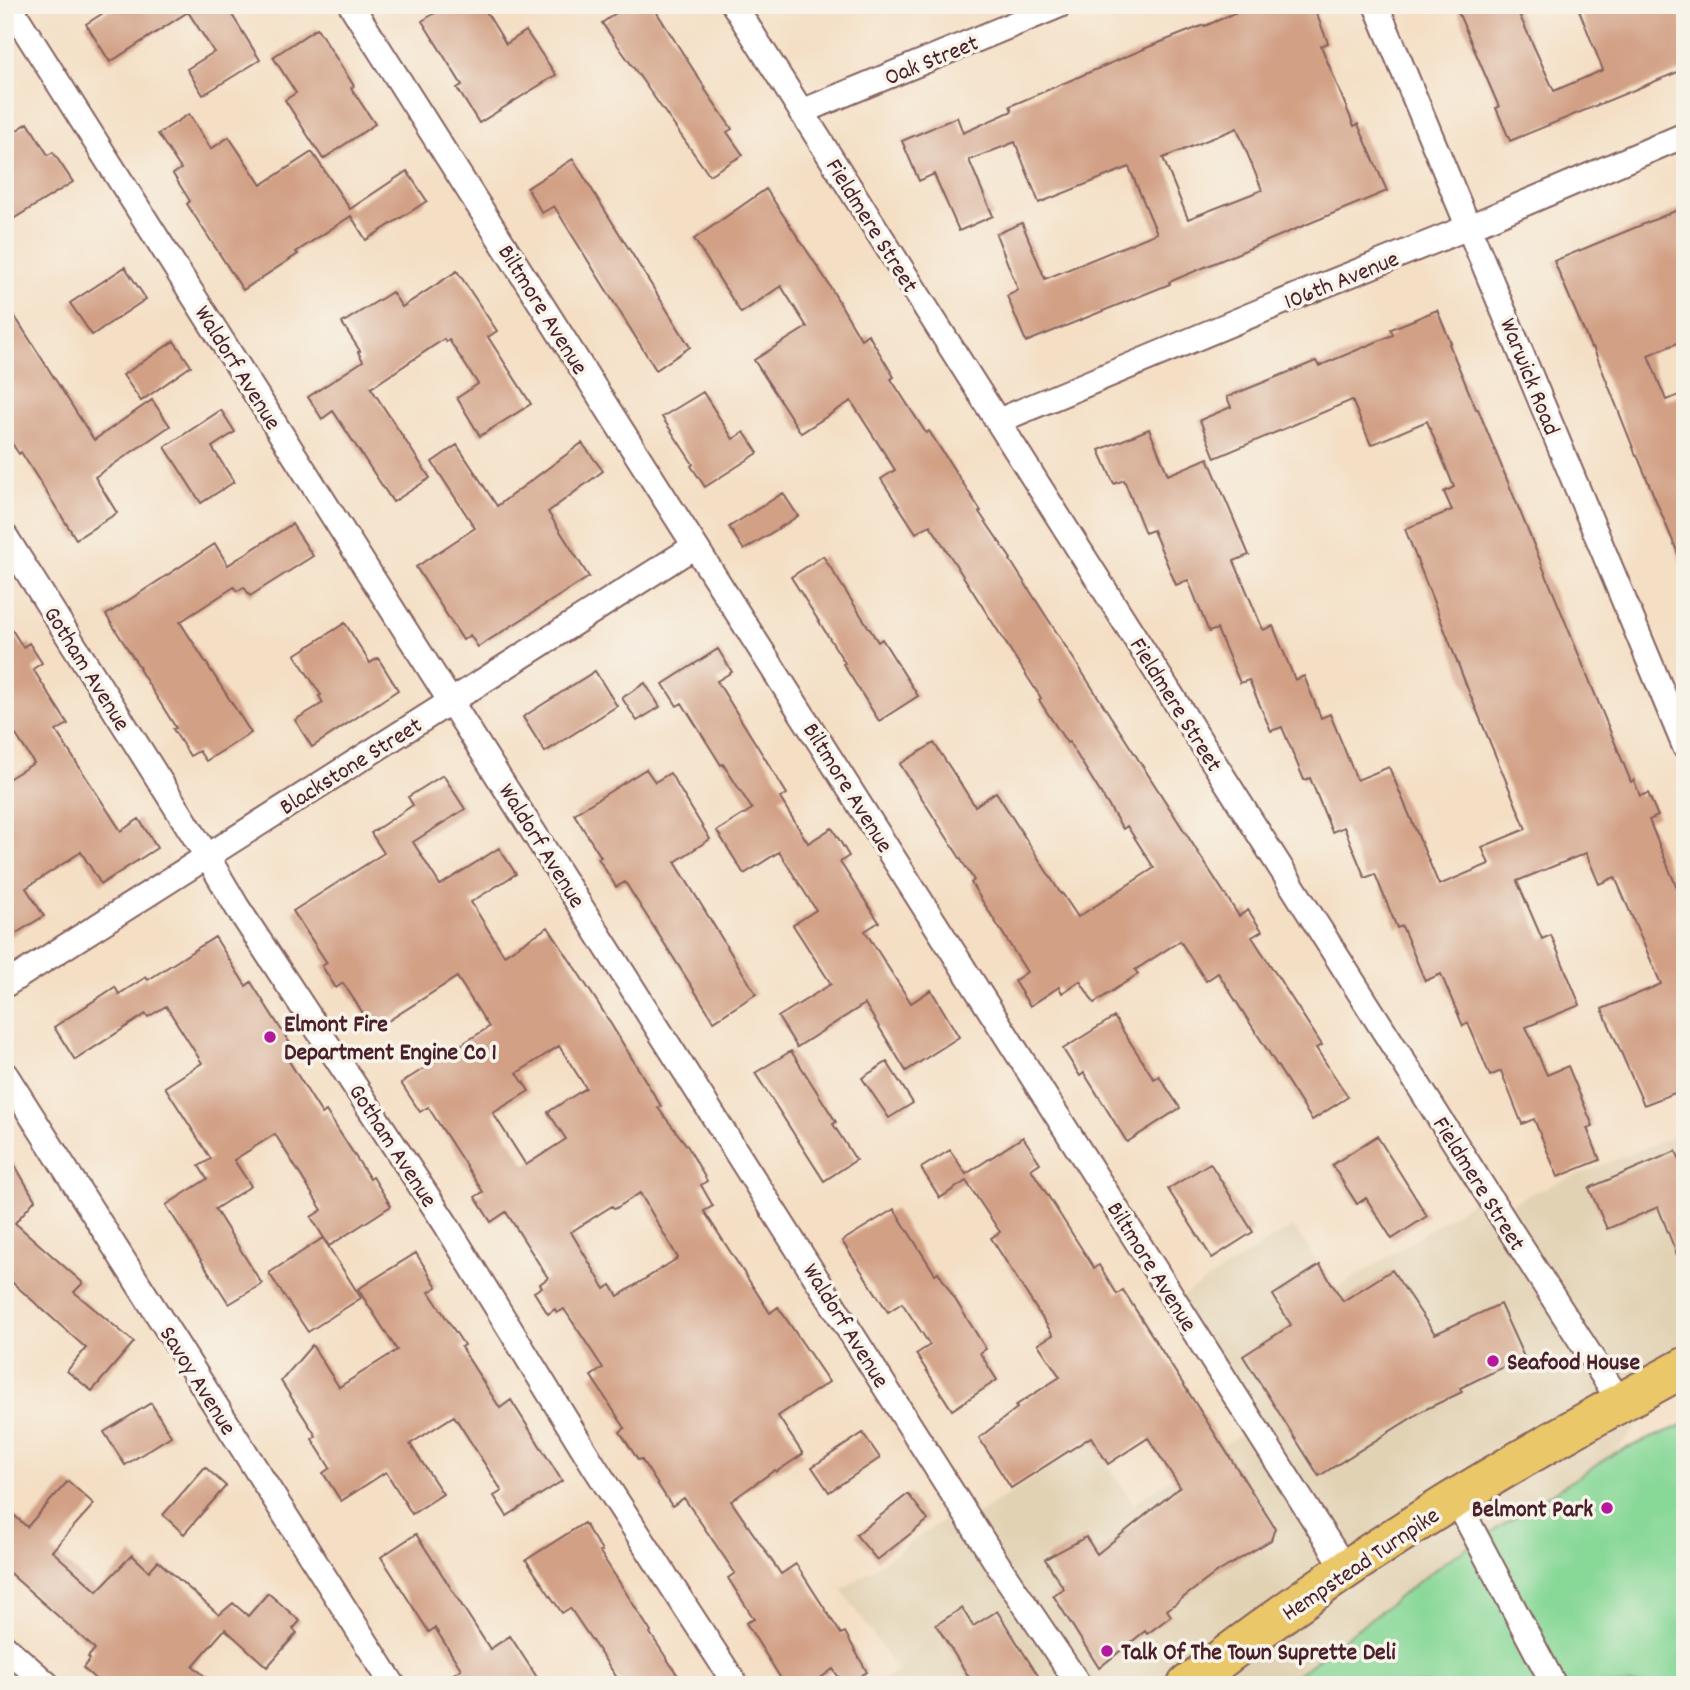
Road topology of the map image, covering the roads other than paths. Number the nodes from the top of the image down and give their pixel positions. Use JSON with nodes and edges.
{"nodes":[{"id":1,"x":9,"y":5,"type":"edge"},
{"id":2,"x":351,"y":5,"type":"edge"},
{"id":3,"x":734,"y":5,"type":"edge"},
{"id":4,"x":1060,"y":5,"type":"edge"},
{"id":5,"x":1376,"y":5,"type":"edge"},
{"id":6,"x":801,"y":112,"type":"junction"},
{"id":7,"x":1685,"y":135,"type":"edge"},
{"id":8,"x":1469,"y":227,"type":"junction"},
{"id":9,"x":998,"y":421,"type":"junction"},
{"id":10,"x":5,"y":536,"type":"edge"},
{"id":11,"x":695,"y":546,"type":"junction"},
{"id":12,"x":452,"y":701,"type":"junction"},
{"id":13,"x":1685,"y":747,"type":"edge"},
{"id":14,"x":207,"y":856,"type":"junction"},
{"id":15,"x":5,"y":985,"type":"edge"},
{"id":16,"x":5,"y":1074,"type":"edge"},
{"id":17,"x":1685,"y":1367,"type":"edge"},
{"id":18,"x":1620,"y":1402,"type":"junction"},
{"id":19,"x":1456,"y":1499,"type":"junction"},
{"id":20,"x":1346,"y":1570,"type":"junction"},
{"id":21,"x":5,"y":1647,"type":"edge"},
{"id":22,"x":48,"y":1685,"type":"edge"},
{"id":23,"x":394,"y":1685,"type":"edge"},
{"id":24,"x":736,"y":1685,"type":"edge"},
{"id":25,"x":1079,"y":1685,"type":"edge"},
{"id":26,"x":1187,"y":1685,"type":"edge"},
{"id":27,"x":1554,"y":1685,"type":"edge"}],
"edges":[{"from":1,"to":12,"type":"street","name":"Waldorf Avenue"},
{"from":2,"to":11,"type":"street","name":"Biltmore Avenue"},
{"from":3,"to":6,"type":"street","name":"Fieldmere Street"},
{"from":4,"to":6,"type":"street","name":"Oak Street"},
{"from":5,"to":8,"type":"street","name":"Warwick Road"},
{"from":6,"to":9,"type":"street","name":"Fieldmere Street"},
{"from":7,"to":8,"type":"street","name":"106th Avenue"},
{"from":8,"to":9,"type":"street","name":"106th Avenue"},
{"from":8,"to":13,"type":"street","name":"Warwick Road"},
{"from":9,"to":18,"type":"street","name":"Fieldmere Street"},
{"from":10,"to":14,"type":"street","name":"Gotham Avenue"},
{"from":11,"to":12,"type":"street","name":"Blackstone Street"},
{"from":11,"to":20,"type":"street","name":"Biltmore Avenue"},
{"from":12,"to":14,"type":"street","name":"Blackstone Street"},
{"from":12,"to":25,"type":"street","name":"Waldorf Avenue"},
{"from":14,"to":15,"type":"street","name":"Blackstone Street"},
{"from":14,"to":24,"type":"street","name":"Gotham Avenue"},
{"from":16,"to":23,"type":"street","name":"Savoy Avenue"},
{"from":17,"to":18,"type":"main road","name":"Hempstead Turnpike"},
{"from":18,"to":19,"type":"main road","name":"Hempstead Turnpike"},
{"from":19,"to":20,"type":"main road","name":"Hempstead Turnpike"},
{"from":19,"to":27,"type":"street"},
{"from":20,"to":26,"type":"main road","name":"Hempstead Turnpike"},
{"from":21,"to":22,"type":"street"}]}
